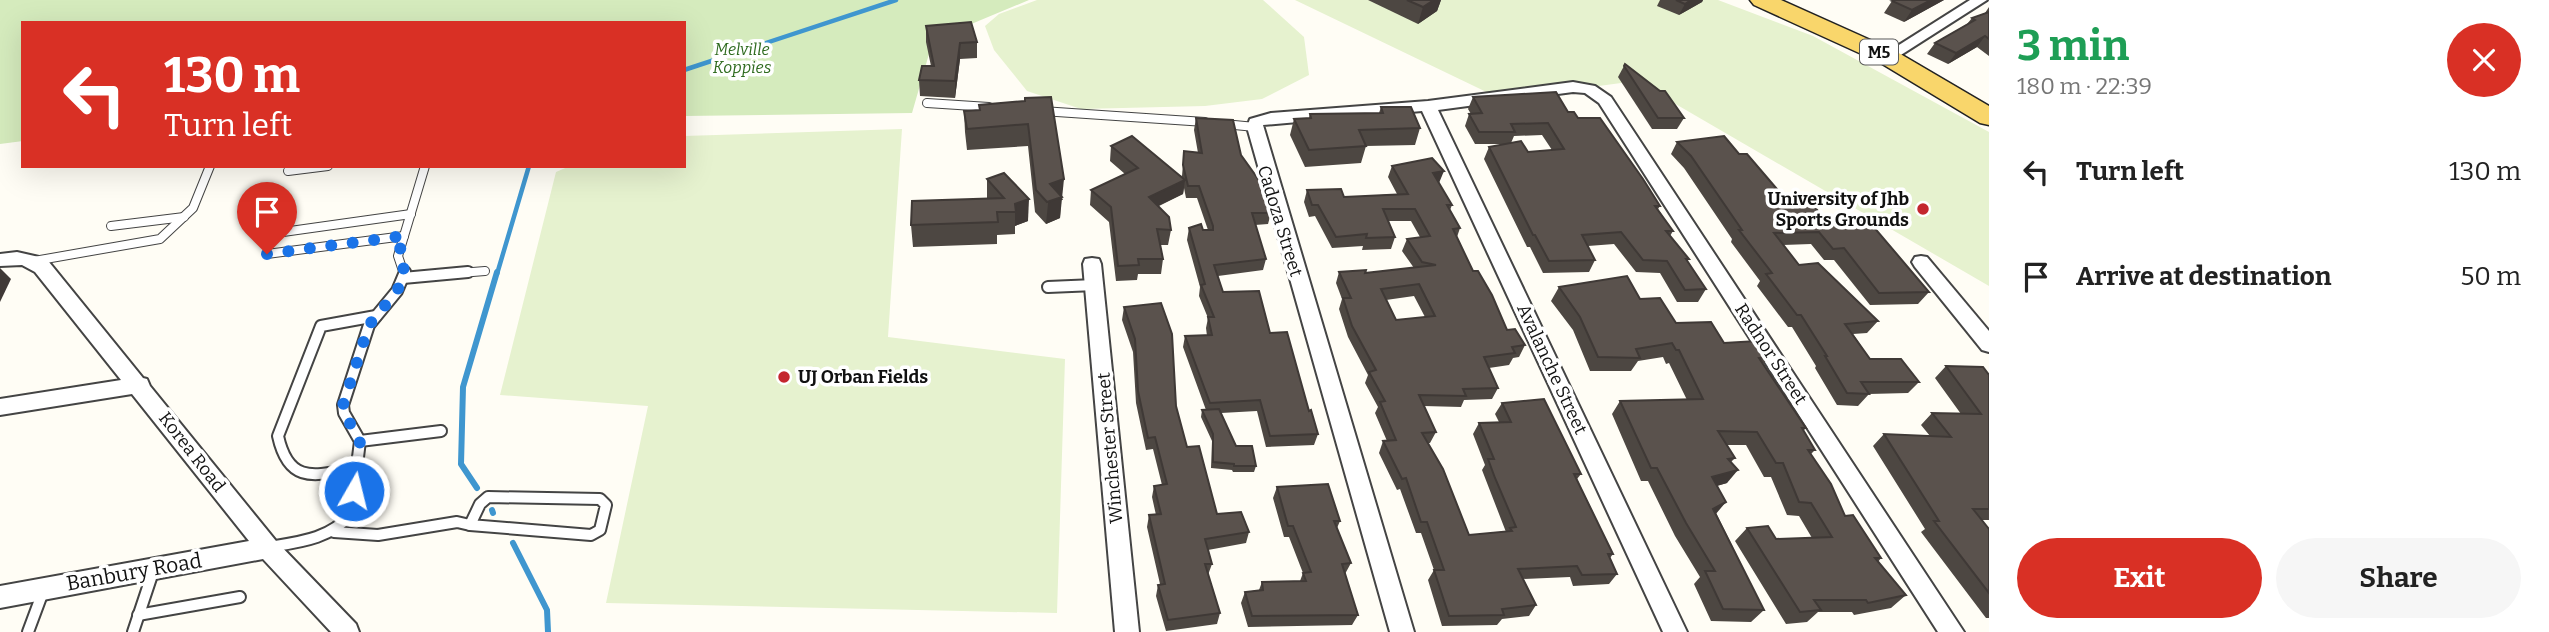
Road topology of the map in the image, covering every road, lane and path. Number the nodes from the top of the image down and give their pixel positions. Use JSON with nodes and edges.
{"nodes":[{"id":1,"x":1762,"y":0,"type":"edge"},
{"id":2,"x":1776,"y":0,"type":"edge"},
{"id":3,"x":1980,"y":0,"type":"edge"},
{"id":4,"x":1891,"y":55,"type":"junction"},
{"id":5,"x":1581,"y":87,"type":"joint"},
{"id":6,"x":927,"y":103,"type":"dead end"},
{"id":7,"x":1428,"y":106,"type":"junction"},
{"id":8,"x":1003,"y":108,"type":"edge"},
{"id":9,"x":1028,"y":110,"type":"edge"},
{"id":10,"x":1989,"y":110,"type":"edge"},
{"id":11,"x":1989,"y":117,"type":"edge"},
{"id":12,"x":1255,"y":127,"type":"junction"},
{"id":13,"x":209,"y":168,"type":"edge"},
{"id":14,"x":315,"y":168,"type":"edge"},
{"id":15,"x":424,"y":168,"type":"edge"},
{"id":16,"x":288,"y":172,"type":"dead end"},
{"id":17,"x":411,"y":214,"type":"junction"},
{"id":18,"x":184,"y":217,"type":"junction"},
{"id":19,"x":111,"y":226,"type":"dead end"},
{"id":20,"x":276,"y":233,"type":"dead end"},
{"id":21,"x":404,"y":236,"type":"junction"},
{"id":22,"x":267,"y":254,"type":"dead end"},
{"id":23,"x":0,"y":260,"type":"edge"},
{"id":24,"x":1922,"y":262,"type":"dead end"},
{"id":25,"x":38,"y":264,"type":"junction"},
{"id":26,"x":485,"y":271,"type":"dead end"},
{"id":27,"x":1093,"y":274,"type":"joint"},
{"id":28,"x":403,"y":278,"type":"junction"},
{"id":29,"x":1048,"y":287,"type":"dead end"},
{"id":30,"x":376,"y":316,"type":"junction"},
{"id":31,"x":1989,"y":345,"type":"edge"},
{"id":32,"x":140,"y":385,"type":"junction"},
{"id":33,"x":0,"y":407,"type":"edge"},
{"id":34,"x":441,"y":431,"type":"dead end"},
{"id":35,"x":360,"y":441,"type":"junction"},
{"id":36,"x":357,"y":468,"type":"junction"},
{"id":37,"x":470,"y":525,"type":"junction"},
{"id":38,"x":334,"y":532,"type":"junction"},
{"id":39,"x":268,"y":548,"type":"junction"},
{"id":40,"x":155,"y":569,"type":"junction"},
{"id":41,"x":44,"y":589,"type":"junction"},
{"id":42,"x":0,"y":597,"type":"edge"},
{"id":43,"x":240,"y":597,"type":"dead end"},
{"id":44,"x":138,"y":615,"type":"junction"},
{"id":45,"x":28,"y":632,"type":"edge"},
{"id":46,"x":132,"y":632,"type":"edge"},
{"id":47,"x":347,"y":632,"type":"edge"},
{"id":48,"x":1127,"y":632,"type":"edge"},
{"id":49,"x":1402,"y":632,"type":"edge"},
{"id":50,"x":1675,"y":632,"type":"edge"},
{"id":51,"x":1952,"y":632,"type":"edge"}],
"edges":[{"from":1,"to":4,"type":"main road","number":"M5"},
{"from":2,"to":4,"type":"main road","number":"M5"},
{"from":3,"to":4,"type":"street"},
{"from":4,"to":10,"type":"main road","number":"M5"},
{"from":4,"to":11,"type":"main road","number":"M5"},
{"from":5,"to":7,"type":"street"},
{"from":5,"to":51,"type":"street","name":"Radnor Street"},
{"from":6,"to":8,"type":"lane"},
{"from":7,"to":12,"type":"street"},
{"from":7,"to":50,"type":"street","name":"Avalanche Street"},
{"from":9,"to":12,"type":"lane"},
{"from":12,"to":49,"type":"street","name":"Cadoza Street"},
{"from":13,"to":18,"type":"lane"},
{"from":14,"to":16,"type":"lane"},
{"from":15,"to":17,"type":"lane"},
{"from":17,"to":20,"type":"lane"},
{"from":17,"to":21,"type":"lane"},
{"from":18,"to":19,"type":"lane"},
{"from":18,"to":25,"type":"lane"},
{"from":21,"to":22,"type":"lane"},
{"from":21,"to":28,"type":"lane"},
{"from":23,"to":25,"type":"street"},
{"from":24,"to":31,"type":"street"},
{"from":25,"to":32,"type":"street","name":"Korea Road"},
{"from":26,"to":28,"type":"lane"},
{"from":27,"to":29,"type":"lane"},
{"from":27,"to":48,"type":"street","name":"Winchester Street"},
{"from":28,"to":30,"type":"lane"},
{"from":30,"to":35,"type":"lane"},
{"from":30,"to":36,"type":"lane"},
{"from":32,"to":33,"type":"street"},
{"from":32,"to":39,"type":"street","name":"Korea Road"},
{"from":34,"to":35,"type":"lane"},
{"from":35,"to":36,"type":"lane"},
{"from":36,"to":38,"type":"lane"},
{"from":37,"to":37,"type":"lane"},
{"from":37,"to":38,"type":"lane"},
{"from":38,"to":39,"type":"lane"},
{"from":39,"to":40,"type":"street","name":"Banbury Road"},
{"from":39,"to":47,"type":"street","name":"Korea Road"},
{"from":40,"to":41,"type":"street","name":"Banbury Road"},
{"from":40,"to":44,"type":"lane"},
{"from":41,"to":42,"type":"street","name":"Banbury Road"},
{"from":41,"to":45,"type":"lane"},
{"from":43,"to":44,"type":"lane"},
{"from":44,"to":46,"type":"lane"}]}
